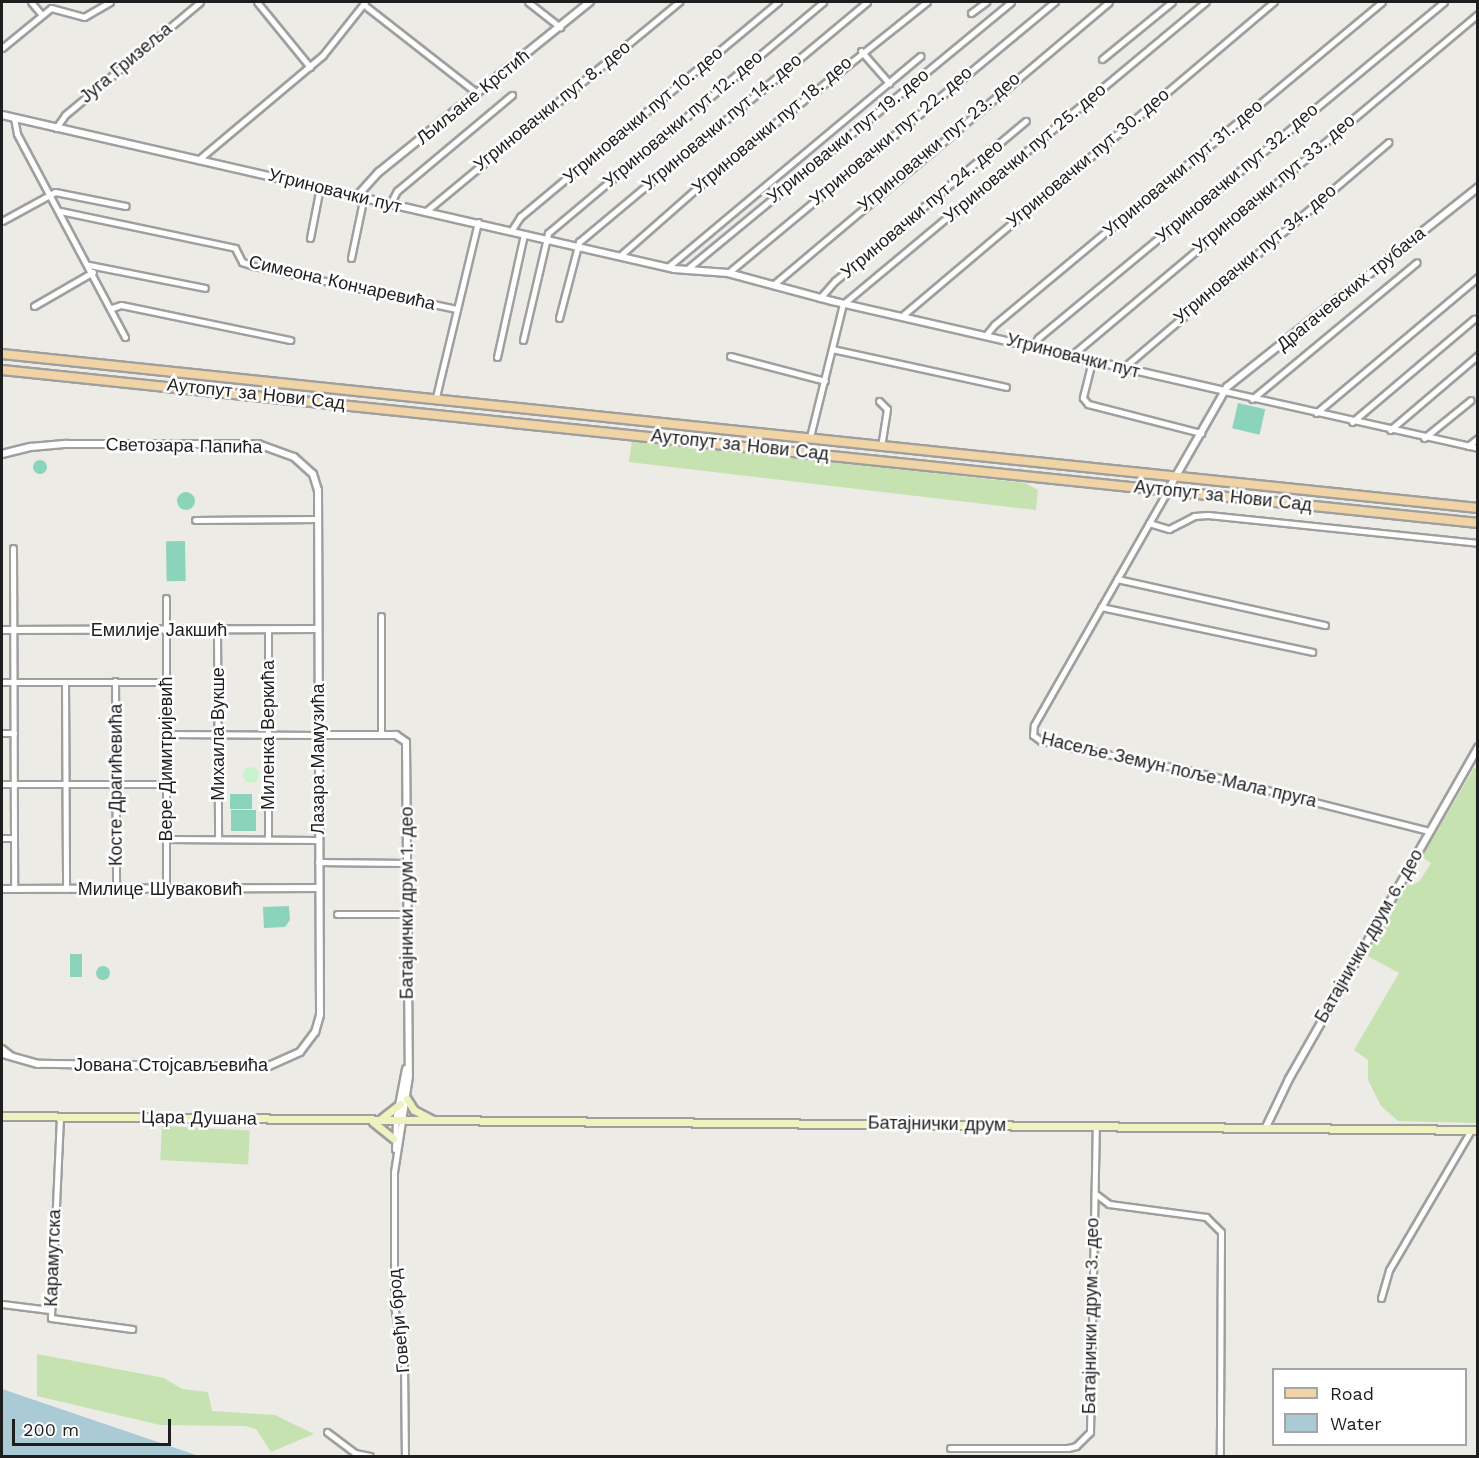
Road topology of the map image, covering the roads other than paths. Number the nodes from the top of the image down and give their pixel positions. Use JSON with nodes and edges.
{"nodes":[{"id":1,"x":31,"y":2,"type":"edge"},
{"id":2,"x":110,"y":2,"type":"edge"},
{"id":3,"x":200,"y":2,"type":"edge"},
{"id":4,"x":257,"y":2,"type":"edge"},
{"id":5,"x":528,"y":2,"type":"edge"},
{"id":6,"x":590,"y":2,"type":"edge"},
{"id":7,"x":680,"y":2,"type":"edge"},
{"id":8,"x":778,"y":2,"type":"edge"},
{"id":9,"x":823,"y":2,"type":"edge"},
{"id":10,"x":867,"y":2,"type":"edge"},
{"id":11,"x":927,"y":2,"type":"edge"},
{"id":12,"x":986,"y":2,"type":"edge"},
{"id":13,"x":1011,"y":2,"type":"edge"},
{"id":14,"x":1055,"y":2,"type":"edge"},
{"id":15,"x":1109,"y":2,"type":"edge"},
{"id":16,"x":1172,"y":2,"type":"edge"},
{"id":17,"x":1206,"y":2,"type":"edge"},
{"id":18,"x":1274,"y":2,"type":"edge"},
{"id":19,"x":1382,"y":2,"type":"edge"},
{"id":20,"x":1444,"y":2,"type":"edge"},
{"id":21,"x":364,"y":3,"type":"edge"},
{"id":22,"x":971,"y":13,"type":"dead end"},
{"id":23,"x":41,"y":14,"type":"junction"},
{"id":24,"x":1478,"y":14,"type":"edge"},
{"id":25,"x":560,"y":27,"type":"junction"},
{"id":26,"x":2,"y":48,"type":"edge"},
{"id":27,"x":861,"y":51,"type":"junction"},
{"id":28,"x":920,"y":56,"type":"dead end"},
{"id":29,"x":1102,"y":59,"type":"dead end"},
{"id":30,"x":310,"y":67,"type":"junction"},
{"id":31,"x":889,"y":83,"type":"junction"},
{"id":32,"x":477,"y":93,"type":"junction"},
{"id":33,"x":512,"y":94,"type":"dead end"},
{"id":34,"x":2,"y":115,"type":"edge"},
{"id":35,"x":14,"y":118,"type":"junction"},
{"id":36,"x":1026,"y":121,"type":"dead end"},
{"id":37,"x":56,"y":128,"type":"junction"},
{"id":38,"x":1389,"y":142,"type":"dead end"},
{"id":39,"x":198,"y":160,"type":"junction"},
{"id":40,"x":320,"y":187,"type":"junction"},
{"id":41,"x":1478,"y":187,"type":"edge"},
{"id":42,"x":50,"y":193,"type":"junction"},
{"id":43,"x":361,"y":196,"type":"junction"},
{"id":44,"x":390,"y":204,"type":"junction"},
{"id":45,"x":126,"y":206,"type":"dead end"},
{"id":46,"x":60,"y":211,"type":"junction"},
{"id":47,"x":425,"y":212,"type":"junction"},
{"id":48,"x":2,"y":221,"type":"edge"},
{"id":49,"x":478,"y":222,"type":"junction"},
{"id":50,"x":511,"y":231,"type":"junction"},
{"id":51,"x":525,"y":234,"type":"junction"},
{"id":52,"x":310,"y":238,"type":"dead end"},
{"id":53,"x":545,"y":238,"type":"junction"},
{"id":54,"x":577,"y":244,"type":"junction"},
{"id":55,"x":622,"y":254,"type":"junction"},
{"id":56,"x":351,"y":258,"type":"dead end"},
{"id":57,"x":1417,"y":262,"type":"dead end"},
{"id":58,"x":89,"y":265,"type":"junction"},
{"id":59,"x":668,"y":267,"type":"junction"},
{"id":60,"x":686,"y":270,"type":"junction"},
{"id":61,"x":93,"y":272,"type":"junction"},
{"id":62,"x":728,"y":273,"type":"junction"},
{"id":63,"x":1478,"y":277,"type":"edge"},
{"id":64,"x":773,"y":285,"type":"junction"},
{"id":65,"x":205,"y":288,"type":"dead end"},
{"id":66,"x":820,"y":298,"type":"junction"},
{"id":67,"x":843,"y":304,"type":"junction"},
{"id":68,"x":34,"y":306,"type":"dead end"},
{"id":69,"x":112,"y":308,"type":"junction"},
{"id":70,"x":456,"y":309,"type":"junction"},
{"id":71,"x":902,"y":316,"type":"junction"},
{"id":72,"x":559,"y":318,"type":"dead end"},
{"id":73,"x":1474,"y":319,"type":"dead end"},
{"id":74,"x":986,"y":335,"type":"junction"},
{"id":75,"x":125,"y":338,"type":"dead end"},
{"id":76,"x":290,"y":340,"type":"dead end"},
{"id":77,"x":524,"y":340,"type":"dead end"},
{"id":78,"x":1033,"y":347,"type":"junction"},
{"id":79,"x":832,"y":349,"type":"junction"},
{"id":80,"x":2,"y":354,"type":"edge"},
{"id":81,"x":1478,"y":355,"type":"edge"},
{"id":82,"x":730,"y":356,"type":"dead end"},
{"id":83,"x":1072,"y":356,"type":"junction"},
{"id":84,"x":497,"y":357,"type":"dead end"},
{"id":85,"x":1092,"y":361,"type":"junction"},
{"id":86,"x":1122,"y":369,"type":"junction"},
{"id":87,"x":2,"y":370,"type":"edge"},
{"id":88,"x":825,"y":381,"type":"junction"},
{"id":89,"x":1006,"y":387,"type":"dead end"},
{"id":90,"x":1224,"y":391,"type":"junction"},
{"id":91,"x":436,"y":397,"type":"junction"},
{"id":92,"x":1252,"y":399,"type":"junction"},
{"id":93,"x":1471,"y":400,"type":"dead end"},
{"id":94,"x":879,"y":401,"type":"dead end"},
{"id":95,"x":1316,"y":413,"type":"junction"},
{"id":96,"x":1352,"y":422,"type":"junction"},
{"id":97,"x":1390,"y":430,"type":"junction"},
{"id":98,"x":1201,"y":433,"type":"junction"},
{"id":99,"x":810,"y":437,"type":"junction"},
{"id":100,"x":1424,"y":438,"type":"junction"},
{"id":101,"x":1478,"y":438,"type":"edge"},
{"id":102,"x":881,"y":445,"type":"junction"},
{"id":103,"x":1468,"y":446,"type":"junction"},
{"id":104,"x":1478,"y":448,"type":"edge"},
{"id":105,"x":2,"y":454,"type":"edge"},
{"id":106,"x":1177,"y":476,"type":"junction"},
{"id":107,"x":1168,"y":490,"type":"junction"},
{"id":108,"x":1478,"y":508,"type":"edge"},
{"id":109,"x":318,"y":519,"type":"junction"},
{"id":110,"x":195,"y":520,"type":"dead end"},
{"id":111,"x":1149,"y":523,"type":"junction"},
{"id":112,"x":1478,"y":523,"type":"edge"},
{"id":113,"x":1478,"y":543,"type":"edge"},
{"id":114,"x":13,"y":548,"type":"dead end"},
{"id":115,"x":1117,"y":579,"type":"junction"},
{"id":116,"x":165,"y":598,"type":"dead end"},
{"id":117,"x":1101,"y":607,"type":"junction"},
{"id":118,"x":381,"y":616,"type":"dead end"},
{"id":119,"x":1325,"y":625,"type":"dead end"},
{"id":120,"x":317,"y":629,"type":"junction"},
{"id":121,"x":2,"y":630,"type":"edge"},
{"id":122,"x":14,"y":630,"type":"junction"},
{"id":123,"x":166,"y":630,"type":"junction"},
{"id":124,"x":217,"y":630,"type":"junction"},
{"id":125,"x":268,"y":630,"type":"junction"},
{"id":126,"x":1312,"y":652,"type":"dead end"},
{"id":127,"x":116,"y":681,"type":"junction"},
{"id":128,"x":166,"y":681,"type":"junction"},
{"id":129,"x":2,"y":682,"type":"edge"},
{"id":130,"x":13,"y":682,"type":"junction"},
{"id":131,"x":65,"y":682,"type":"junction"},
{"id":132,"x":2,"y":733,"type":"edge"},
{"id":133,"x":14,"y":733,"type":"junction"},
{"id":134,"x":167,"y":734,"type":"junction"},
{"id":135,"x":217,"y":734,"type":"junction"},
{"id":136,"x":268,"y":734,"type":"junction"},
{"id":137,"x":317,"y":735,"type":"junction"},
{"id":138,"x":381,"y":735,"type":"junction"},
{"id":139,"x":1478,"y":747,"type":"edge"},
{"id":140,"x":1469,"y":762,"type":"junction"},
{"id":141,"x":1478,"y":765,"type":"edge"},
{"id":142,"x":2,"y":784,"type":"edge"},
{"id":143,"x":14,"y":784,"type":"junction"},
{"id":144,"x":65,"y":784,"type":"junction"},
{"id":145,"x":115,"y":784,"type":"junction"},
{"id":146,"x":167,"y":784,"type":"junction"},
{"id":147,"x":1429,"y":831,"type":"junction"},
{"id":148,"x":2,"y":838,"type":"edge"},
{"id":149,"x":14,"y":838,"type":"junction"},
{"id":150,"x":166,"y":839,"type":"junction"},
{"id":151,"x":218,"y":839,"type":"junction"},
{"id":152,"x":268,"y":839,"type":"junction"},
{"id":153,"x":318,"y":840,"type":"junction"},
{"id":154,"x":318,"y":862,"type":"junction"},
{"id":155,"x":407,"y":862,"type":"junction"},
{"id":156,"x":116,"y":888,"type":"junction"},
{"id":157,"x":318,"y":888,"type":"junction"},
{"id":158,"x":2,"y":889,"type":"edge"},
{"id":159,"x":14,"y":889,"type":"junction"},
{"id":160,"x":66,"y":889,"type":"junction"},
{"id":161,"x":166,"y":889,"type":"junction"},
{"id":162,"x":337,"y":914,"type":"dead end"},
{"id":163,"x":407,"y":914,"type":"junction"},
{"id":164,"x":2,"y":1049,"type":"edge"},
{"id":165,"x":2,"y":1054,"type":"edge"},
{"id":166,"x":14,"y":1058,"type":"junction"},
{"id":167,"x":403,"y":1102,"type":"junction"},
{"id":168,"x":2,"y":1116,"type":"edge"},
{"id":169,"x":60,"y":1117,"type":"junction"},
{"id":170,"x":435,"y":1120,"type":"junction"},
{"id":171,"x":371,"y":1121,"type":"junction"},
{"id":172,"x":399,"y":1121,"type":"junction"},
{"id":173,"x":1096,"y":1126,"type":"junction"},
{"id":174,"x":1266,"y":1127,"type":"junction"},
{"id":175,"x":1474,"y":1130,"type":"edge"},
{"id":176,"x":393,"y":1138,"type":"junction"},
{"id":177,"x":396,"y":1150,"type":"junction"},
{"id":178,"x":1097,"y":1195,"type":"junction"},
{"id":179,"x":1381,"y":1298,"type":"dead end"},
{"id":180,"x":2,"y":1304,"type":"edge"},
{"id":181,"x":50,"y":1310,"type":"junction"},
{"id":182,"x":132,"y":1329,"type":"dead end"},
{"id":183,"x":327,"y":1432,"type":"dead end"},
{"id":184,"x":950,"y":1448,"type":"dead end"},
{"id":185,"x":370,"y":1456,"type":"edge"},
{"id":186,"x":405,"y":1456,"type":"edge"},
{"id":187,"x":1220,"y":1456,"type":"edge"}],
"edges":[{"from":1,"to":23,"type":"street"},
{"from":2,"to":23,"type":"street"},
{"from":3,"to":37,"type":"street","name":"Југа Гризеља"},
{"from":4,"to":30,"type":"street"},
{"from":5,"to":25,"type":"street"},
{"from":6,"to":25,"type":"street","name":"Љиљане Крстић"},
{"from":7,"to":47,"type":"street","name":"Угриновачки пут 8. део"},
{"from":8,"to":50,"type":"street","name":"Угриновачки пут 10. део"},
{"from":9,"to":53,"type":"street","name":"Угриновачки пут 12. део"},
{"from":10,"to":54,"type":"street","name":"Угриновачки пут 14. део"},
{"from":11,"to":27,"type":"street","name":"Угриновачки пут 18. део"},
{"from":12,"to":22,"type":"street"},
{"from":13,"to":60,"type":"street","name":"Угриновачки пут 19. део"},
{"from":14,"to":62,"type":"street","name":"Угриновачки пут 22. део"},
{"from":15,"to":64,"type":"street","name":"Угриновачки пут 23. део"},
{"from":16,"to":29,"type":"street"},
{"from":17,"to":67,"type":"street","name":"Угриновачки пут 25. део"},
{"from":18,"to":71,"type":"street","name":"Угриновачки пут 30. део"},
{"from":19,"to":74,"type":"street","name":"Угриновачки пут 31. део"},
{"from":20,"to":78,"type":"street","name":"Угриновачки пут 32. део"},
{"from":21,"to":30,"type":"street"},
{"from":21,"to":32,"type":"street"},
{"from":23,"to":26,"type":"street"},
{"from":24,"to":83,"type":"street","name":"Угриновачки пут 33. део"},
{"from":25,"to":32,"type":"street","name":"Љиљане Крстић"},
{"from":27,"to":31,"type":"street"},
{"from":27,"to":55,"type":"street","name":"Угриновачки пут 18. део"},
{"from":28,"to":31,"type":"street"},
{"from":30,"to":39,"type":"street"},
{"from":31,"to":59,"type":"street"},
{"from":32,"to":43,"type":"street","name":"Љиљане Крстић"},
{"from":33,"to":44,"type":"street"},
{"from":34,"to":35,"type":"street","name":"Угриновачки пут"},
{"from":35,"to":37,"type":"street","name":"Угриновачки пут"},
{"from":35,"to":42,"type":"street"},
{"from":36,"to":66,"type":"street","name":"Угриновачки пут 24. део"},
{"from":37,"to":39,"type":"street","name":"Угриновачки пут"},
{"from":38,"to":86,"type":"street","name":"Угриновачки пут 34. део"},
{"from":39,"to":40,"type":"street","name":"Угриновачки пут"},
{"from":40,"to":43,"type":"street","name":"Угриновачки пут"},
{"from":40,"to":52,"type":"street"},
{"from":41,"to":90,"type":"street","name":"Драгачевских трубача"},
{"from":42,"to":45,"type":"street"},
{"from":42,"to":46,"type":"street"},
{"from":42,"to":48,"type":"street"},
{"from":43,"to":44,"type":"street","name":"Угриновачки пут"},
{"from":43,"to":56,"type":"street"},
{"from":44,"to":47,"type":"street","name":"Угриновачки пут"},
{"from":46,"to":58,"type":"street"},
{"from":46,"to":70,"type":"street","name":"Симеона Кончаревића"},
{"from":47,"to":49,"type":"street","name":"Угриновачки пут"},
{"from":49,"to":50,"type":"street","name":"Угриновачки пут"},
{"from":49,"to":70,"type":"street"},
{"from":50,"to":51,"type":"street","name":"Угриновачки пут"},
{"from":51,"to":53,"type":"street","name":"Угриновачки пут"},
{"from":51,"to":84,"type":"street"},
{"from":53,"to":54,"type":"street","name":"Угриновачки пут"},
{"from":53,"to":77,"type":"street"},
{"from":54,"to":55,"type":"street","name":"Угриновачки пут"},
{"from":54,"to":72,"type":"street"},
{"from":55,"to":59,"type":"street","name":"Угриновачки пут"},
{"from":57,"to":92,"type":"street"},
{"from":58,"to":61,"type":"street"},
{"from":58,"to":65,"type":"street"},
{"from":59,"to":60,"type":"street","name":"Угриновачки пут"},
{"from":60,"to":62,"type":"street","name":"Угриновачки пут"},
{"from":61,"to":68,"type":"street"},
{"from":61,"to":69,"type":"street"},
{"from":62,"to":64,"type":"street","name":"Угриновачки пут"},
{"from":63,"to":95,"type":"street"},
{"from":64,"to":66,"type":"street","name":"Угриновачки пут"},
{"from":66,"to":67,"type":"street","name":"Угриновачки пут"},
{"from":67,"to":71,"type":"street","name":"Угриновачки пут"},
{"from":67,"to":79,"type":"street"},
{"from":69,"to":75,"type":"street"},
{"from":69,"to":76,"type":"street"},
{"from":70,"to":91,"type":"street"},
{"from":71,"to":74,"type":"street","name":"Угриновачки пут"},
{"from":73,"to":96,"type":"street"},
{"from":74,"to":78,"type":"street","name":"Угриновачки пут"},
{"from":78,"to":83,"type":"street","name":"Угриновачки пут"},
{"from":79,"to":88,"type":"street"},
{"from":79,"to":89,"type":"street"},
{"from":80,"to":91,"type":"main road","name":"Аутопут за Нови Сад"},
{"from":81,"to":97,"type":"street"},
{"from":82,"to":88,"type":"street"},
{"from":83,"to":85,"type":"street","name":"Угриновачки пут"},
{"from":85,"to":86,"type":"street","name":"Угриновачки пут"},
{"from":85,"to":98,"type":"street"},
{"from":86,"to":90,"type":"street","name":"Угриновачки пут"},
{"from":87,"to":107,"type":"main road","name":"Аутопут за Нови Сад"},
{"from":88,"to":99,"type":"street"},
{"from":90,"to":92,"type":"street","name":"Угриновачки пут"},
{"from":90,"to":98,"type":"street","name":"Насеље Земун поље Мала пруга"},
{"from":91,"to":99,"type":"main road","name":"Аутопут за Нови Сад"},
{"from":92,"to":95,"type":"street","name":"Угриновачки пут"},
{"from":93,"to":100,"type":"street"},
{"from":94,"to":102,"type":"street"},
{"from":95,"to":96,"type":"street","name":"Угриновачки пут"},
{"from":96,"to":97,"type":"street","name":"Угриновачки пут"},
{"from":97,"to":100,"type":"street","name":"Угриновачки пут"},
{"from":98,"to":106,"type":"street","name":"Насеље Земун поље Мала пруга"},
{"from":99,"to":102,"type":"main road","name":"Аутопут за Нови Сад"},
{"from":100,"to":103,"type":"street","name":"Угриновачки пут"},
{"from":101,"to":103,"type":"street"},
{"from":102,"to":106,"type":"main road","name":"Аутопут за Нови Сад"},
{"from":103,"to":104,"type":"street","name":"Угриновачки пут"},
{"from":105,"to":109,"type":"street","name":"Светозара Папића"},
{"from":106,"to":107,"type":"street","name":"Насеље Земун поље Мала пруга"},
{"from":106,"to":108,"type":"main road","name":"Аутопут за Нови Сад"},
{"from":107,"to":111,"type":"street","name":"Насеље Земун поље Мала пруга"},
{"from":107,"to":112,"type":"main road","name":"Аутопут за Нови Сад"},
{"from":109,"to":110,"type":"street"},
{"from":109,"to":120,"type":"street","name":"Светозара Папића"},
{"from":111,"to":113,"type":"street"},
{"from":111,"to":115,"type":"street","name":"Насеље Земун поље Мала пруга"},
{"from":114,"to":122,"type":"street"},
{"from":115,"to":117,"type":"street","name":"Насеље Земун поље Мала пруга"},
{"from":115,"to":119,"type":"street"},
{"from":116,"to":123,"type":"street","name":"Вере Димитријевић"},
{"from":117,"to":126,"type":"street"},
{"from":117,"to":147,"type":"street","name":"Насеље Земун поље Мала пруга"},
{"from":118,"to":138,"type":"street"},
{"from":120,"to":125,"type":"street","name":"Емилије Јакшић"},
{"from":120,"to":137,"type":"street","name":"Лазара Мамузића"},
{"from":121,"to":122,"type":"street","name":"Емилије Јакшић"},
{"from":122,"to":123,"type":"street","name":"Емилије Јакшић"},
{"from":122,"to":130,"type":"street"},
{"from":123,"to":124,"type":"street","name":"Емилије Јакшић"},
{"from":123,"to":128,"type":"street","name":"Вере Димитријевић"},
{"from":124,"to":125,"type":"street","name":"Емилије Јакшић"},
{"from":124,"to":135,"type":"street","name":"Михаила Вукше"},
{"from":125,"to":136,"type":"street","name":"Миленка Веркића"},
{"from":127,"to":128,"type":"street"},
{"from":127,"to":131,"type":"street"},
{"from":127,"to":145,"type":"street","name":"Косте Драгићевића"},
{"from":128,"to":134,"type":"street","name":"Вере Димитријевић"},
{"from":129,"to":130,"type":"street"},
{"from":130,"to":131,"type":"street"},
{"from":130,"to":133,"type":"street"},
{"from":131,"to":144,"type":"street"},
{"from":132,"to":133,"type":"street"},
{"from":133,"to":143,"type":"street"},
{"from":134,"to":135,"type":"street"},
{"from":134,"to":146,"type":"street","name":"Вере Димитријевић"},
{"from":135,"to":136,"type":"street"},
{"from":135,"to":151,"type":"street","name":"Михаила Вукше"},
{"from":136,"to":137,"type":"street"},
{"from":136,"to":152,"type":"street","name":"Миленка Веркића"},
{"from":137,"to":138,"type":"street"},
{"from":137,"to":153,"type":"street","name":"Лазара Мамузића"},
{"from":138,"to":155,"type":"street","name":"Батајнички друм 1. део"},
{"from":139,"to":140,"type":"street","name":"Батајнички друм 6. део"},
{"from":140,"to":141,"type":"street"},
{"from":140,"to":147,"type":"street","name":"Батајнички друм 6. део"},
{"from":142,"to":143,"type":"street"},
{"from":143,"to":144,"type":"street"},
{"from":143,"to":149,"type":"street"},
{"from":144,"to":145,"type":"street"},
{"from":144,"to":160,"type":"street"},
{"from":145,"to":146,"type":"street"},
{"from":145,"to":156,"type":"street","name":"Косте Драгићевића"},
{"from":146,"to":150,"type":"street","name":"Вере Димитријевић"},
{"from":147,"to":174,"type":"street","name":"Батајнички друм 6. део"},
{"from":148,"to":149,"type":"street"},
{"from":149,"to":159,"type":"street"},
{"from":150,"to":151,"type":"street"},
{"from":150,"to":161,"type":"street","name":"Вере Димитријевић"},
{"from":151,"to":152,"type":"street"},
{"from":152,"to":153,"type":"street"},
{"from":153,"to":154,"type":"street","name":"Лазара Мамузића"},
{"from":154,"to":155,"type":"street"},
{"from":154,"to":157,"type":"street","name":"Лазара Мамузића"},
{"from":155,"to":163,"type":"street","name":"Батајнички друм 1. део"},
{"from":156,"to":160,"type":"street","name":"Милице Шуваковић"},
{"from":156,"to":161,"type":"street","name":"Милице Шуваковић"},
{"from":157,"to":161,"type":"street","name":"Милице Шуваковић"},
{"from":157,"to":166,"type":"street","name":"Јована Стојсављевића"},
{"from":158,"to":159,"type":"street","name":"Милице Шуваковић"},
{"from":159,"to":160,"type":"street","name":"Милице Шуваковић"},
{"from":162,"to":163,"type":"street"},
{"from":163,"to":167,"type":"street","name":"Батајнички друм 1. део"},
{"from":164,"to":166,"type":"street","name":"Јована Стојсављевића"},
{"from":165,"to":166,"type":"street","name":"Јована Стојсављевића"},
{"from":167,"to":170,"type":"main road"},
{"from":167,"to":171,"type":"main road"},
{"from":167,"to":172,"type":"street","name":"Батајнички друм 1. део"},
{"from":168,"to":169,"type":"main road","name":"Цара Душана"},
{"from":169,"to":171,"type":"main road","name":"Цара Душана"},
{"from":169,"to":181,"type":"street","name":"Карамутска"},
{"from":170,"to":172,"type":"main road","name":"Батајнички друм"},
{"from":170,"to":173,"type":"main road","name":"Батајнички друм"},
{"from":171,"to":172,"type":"main road","name":"Цара Душана"},
{"from":171,"to":176,"type":"main road"},
{"from":172,"to":176,"type":"street"},
{"from":172,"to":177,"type":"street"},
{"from":173,"to":174,"type":"main road","name":"Батајнички друм"},
{"from":173,"to":178,"type":"street","name":"Батајнички друм 3. део"},
{"from":174,"to":175,"type":"main road","name":"Батајнички друм"},
{"from":175,"to":179,"type":"street"},
{"from":176,"to":177,"type":"street"},
{"from":177,"to":186,"type":"street","name":"Говеђи брод"},
{"from":178,"to":184,"type":"street","name":"Батајнички друм 3. део"},
{"from":178,"to":187,"type":"street"},
{"from":180,"to":181,"type":"street"},
{"from":181,"to":182,"type":"street","name":"Карамутска"},
{"from":183,"to":185,"type":"street"}]}
